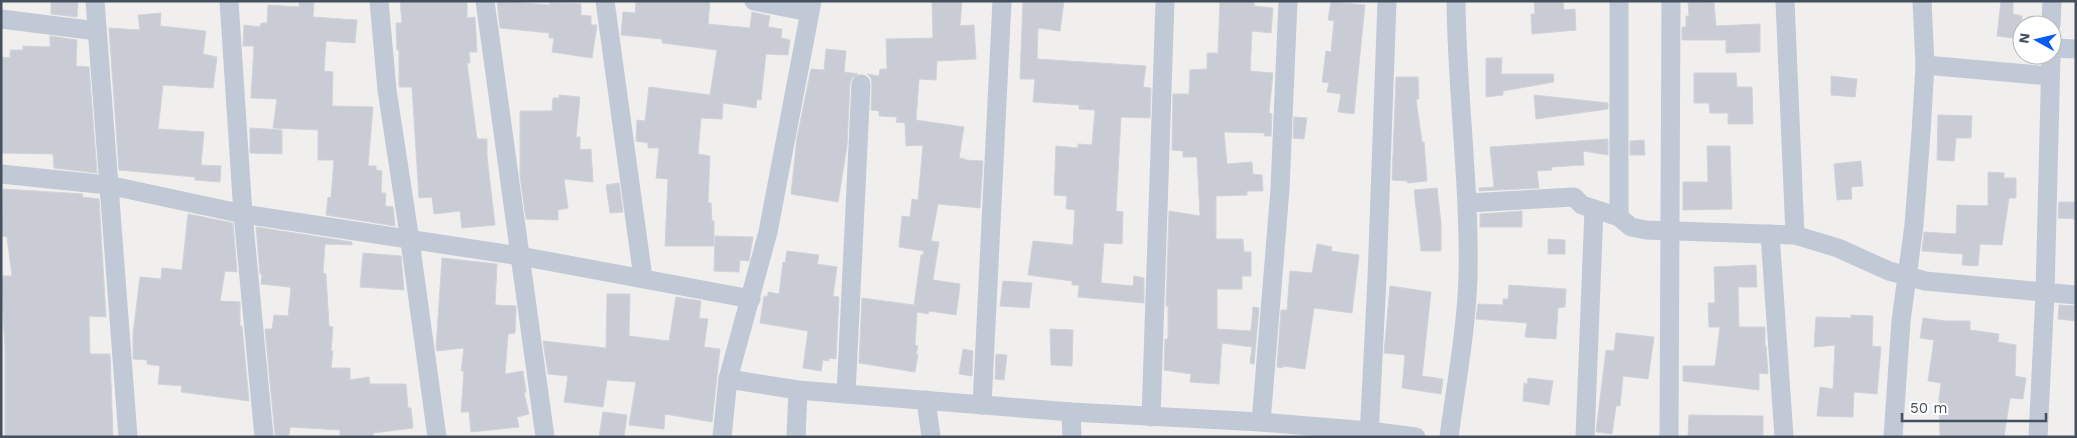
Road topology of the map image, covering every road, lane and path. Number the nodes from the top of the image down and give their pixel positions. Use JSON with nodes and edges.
{"nodes":[{"id":1,"x":95,"y":1,"type":"edge"},
{"id":2,"x":229,"y":1,"type":"edge"},
{"id":3,"x":379,"y":1,"type":"edge"},
{"id":4,"x":485,"y":1,"type":"edge"},
{"id":5,"x":605,"y":1,"type":"edge"},
{"id":6,"x":754,"y":1,"type":"edge"},
{"id":7,"x":1002,"y":1,"type":"edge"},
{"id":8,"x":1165,"y":1,"type":"edge"},
{"id":9,"x":1288,"y":1,"type":"edge"},
{"id":10,"x":1387,"y":1,"type":"edge"},
{"id":11,"x":1456,"y":1,"type":"edge"},
{"id":12,"x":1620,"y":1,"type":"edge"},
{"id":13,"x":1671,"y":1,"type":"edge"},
{"id":14,"x":1785,"y":1,"type":"edge"},
{"id":15,"x":1922,"y":1,"type":"edge"},
{"id":16,"x":2052,"y":1,"type":"edge"},
{"id":17,"x":811,"y":7,"type":"edge"},
{"id":18,"x":2052,"y":15,"type":"edge"},
{"id":19,"x":1,"y":19,"type":"edge"},
{"id":20,"x":96,"y":32,"type":"junction"},
{"id":21,"x":2062,"y":48,"type":"edge"},
{"id":22,"x":2076,"y":49,"type":"edge"},
{"id":23,"x":1925,"y":65,"type":"junction"},
{"id":24,"x":2050,"y":65,"type":"edge"},
{"id":25,"x":2050,"y":76,"type":"junction"},
{"id":26,"x":861,"y":84,"type":"dead end"},
{"id":27,"x":1,"y":174,"type":"edge"},
{"id":28,"x":108,"y":185,"type":"junction"},
{"id":29,"x":1468,"y":203,"type":"junction"},
{"id":30,"x":1594,"y":209,"type":"junction"},
{"id":31,"x":243,"y":214,"type":"junction"},
{"id":32,"x":1619,"y":217,"type":"junction"},
{"id":33,"x":1670,"y":232,"type":"junction"},
{"id":34,"x":1770,"y":234,"type":"junction"},
{"id":35,"x":1795,"y":235,"type":"junction"},
{"id":36,"x":410,"y":241,"type":"junction"},
{"id":37,"x":520,"y":256,"type":"junction"},
{"id":38,"x":1908,"y":277,"type":"junction"},
{"id":39,"x":643,"y":278,"type":"junction"},
{"id":40,"x":2045,"y":293,"type":"junction"},
{"id":41,"x":2076,"y":294,"type":"edge"},
{"id":42,"x":751,"y":299,"type":"junction"},
{"id":43,"x":728,"y":379,"type":"junction"},
{"id":44,"x":798,"y":390,"type":"junction"},
{"id":45,"x":846,"y":394,"type":"junction"},
{"id":46,"x":926,"y":400,"type":"junction"},
{"id":47,"x":982,"y":405,"type":"junction"},
{"id":48,"x":1070,"y":412,"type":"junction"},
{"id":49,"x":1151,"y":417,"type":"junction"},
{"id":50,"x":1261,"y":422,"type":"junction"},
{"id":51,"x":1217,"y":429,"type":"edge"},
{"id":52,"x":1369,"y":434,"type":"edge"},
{"id":53,"x":128,"y":437,"type":"edge"},
{"id":54,"x":264,"y":437,"type":"edge"},
{"id":55,"x":437,"y":437,"type":"edge"},
{"id":56,"x":546,"y":437,"type":"edge"},
{"id":57,"x":722,"y":437,"type":"edge"},
{"id":58,"x":796,"y":437,"type":"edge"},
{"id":59,"x":931,"y":437,"type":"edge"},
{"id":60,"x":1072,"y":437,"type":"edge"},
{"id":61,"x":1416,"y":437,"type":"edge"},
{"id":62,"x":1449,"y":437,"type":"edge"},
{"id":63,"x":1585,"y":437,"type":"edge"},
{"id":64,"x":1669,"y":437,"type":"edge"},
{"id":65,"x":1784,"y":437,"type":"edge"},
{"id":66,"x":1893,"y":437,"type":"edge"},
{"id":67,"x":2038,"y":437,"type":"edge"}],
"edges":[{"from":1,"to":20,"type":"street"},
{"from":2,"to":31,"type":"street"},
{"from":3,"to":36,"type":"street"},
{"from":4,"to":37,"type":"street"},
{"from":5,"to":39,"type":"street"},
{"from":6,"to":17,"type":"street"},
{"from":7,"to":47,"type":"street"},
{"from":8,"to":49,"type":"street"},
{"from":9,"to":50,"type":"street"},
{"from":10,"to":52,"type":"street"},
{"from":11,"to":29,"type":"street"},
{"from":12,"to":32,"type":"street"},
{"from":13,"to":33,"type":"street"},
{"from":14,"to":35,"type":"street"},
{"from":15,"to":23,"type":"street"},
{"from":16,"to":18,"type":"street"},
{"from":17,"to":42,"type":"street"},
{"from":19,"to":20,"type":"street"},
{"from":20,"to":28,"type":"street"},
{"from":21,"to":22,"type":"street"},
{"from":23,"to":25,"type":"street"},
{"from":23,"to":38,"type":"street"},
{"from":24,"to":25,"type":"street"},
{"from":25,"to":40,"type":"street"},
{"from":26,"to":45,"type":"street"},
{"from":27,"to":28,"type":"street"},
{"from":28,"to":31,"type":"street"},
{"from":28,"to":53,"type":"street"},
{"from":29,"to":30,"type":"street"},
{"from":29,"to":62,"type":"street"},
{"from":30,"to":32,"type":"street"},
{"from":30,"to":63,"type":"street"},
{"from":31,"to":36,"type":"street"},
{"from":31,"to":54,"type":"street"},
{"from":32,"to":33,"type":"street"},
{"from":33,"to":34,"type":"street"},
{"from":33,"to":64,"type":"street"},
{"from":34,"to":35,"type":"street"},
{"from":34,"to":65,"type":"street"},
{"from":35,"to":38,"type":"street"},
{"from":36,"to":37,"type":"street"},
{"from":36,"to":55,"type":"street"},
{"from":37,"to":39,"type":"street"},
{"from":37,"to":56,"type":"street"},
{"from":38,"to":40,"type":"street"},
{"from":38,"to":66,"type":"street"},
{"from":39,"to":42,"type":"street"},
{"from":40,"to":41,"type":"street"},
{"from":40,"to":67,"type":"street"},
{"from":42,"to":43,"type":"street"},
{"from":43,"to":44,"type":"street"},
{"from":43,"to":57,"type":"street"},
{"from":44,"to":45,"type":"street"},
{"from":44,"to":58,"type":"street"},
{"from":45,"to":46,"type":"street"},
{"from":46,"to":47,"type":"street"},
{"from":46,"to":59,"type":"street"},
{"from":47,"to":48,"type":"street"},
{"from":48,"to":49,"type":"street"},
{"from":48,"to":60,"type":"street"},
{"from":49,"to":51,"type":"street"},
{"from":50,"to":51,"type":"street"},
{"from":50,"to":52,"type":"street"},
{"from":52,"to":61,"type":"street"}]}
